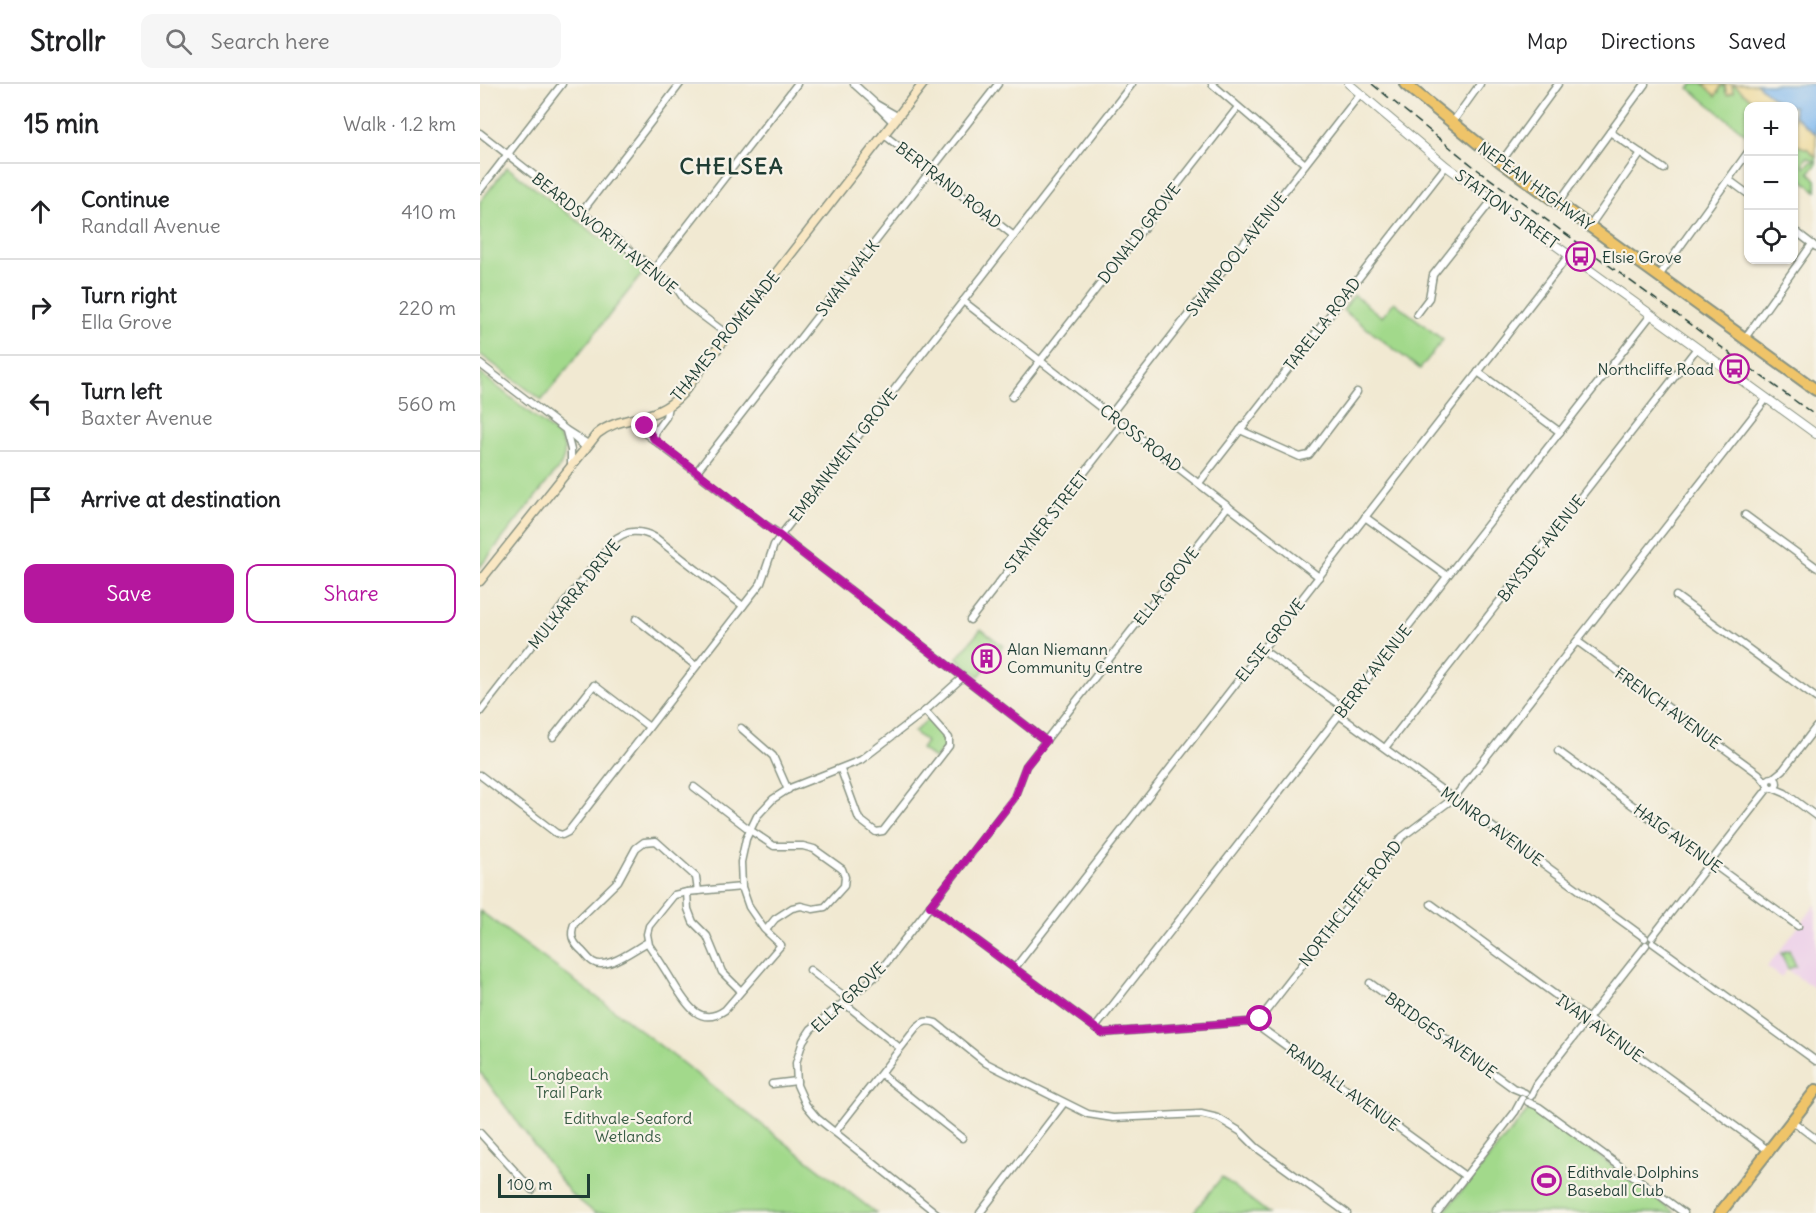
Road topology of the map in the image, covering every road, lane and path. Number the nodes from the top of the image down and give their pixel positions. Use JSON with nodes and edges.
{"nodes":[{"id":1,"x":561,"y":84,"type":"edge"},
{"id":2,"x":680,"y":84,"type":"edge"},
{"id":3,"x":797,"y":84,"type":"edge"},
{"id":4,"x":854,"y":84,"type":"edge"},
{"id":5,"x":923,"y":84,"type":"edge"},
{"id":6,"x":998,"y":84,"type":"edge"},
{"id":7,"x":1132,"y":84,"type":"edge"},
{"id":8,"x":1212,"y":84,"type":"edge"},
{"id":9,"x":1349,"y":84,"type":"edge"},
{"id":10,"x":1405,"y":84,"type":"edge"},
{"id":11,"x":1480,"y":84,"type":"edge"},
{"id":12,"x":1558,"y":84,"type":"edge"},
{"id":13,"x":1645,"y":84,"type":"edge"},
{"id":14,"x":1360,"y":94,"type":"junction"},
{"id":15,"x":1238,"y":107,"type":"junction"},
{"id":16,"x":895,"y":119,"type":"junction"},
{"id":17,"x":1451,"y":123,"type":"junction"},
{"id":18,"x":1610,"y":132,"type":"junction"},
{"id":19,"x":480,"y":133,"type":"edge"},
{"id":20,"x":884,"y":135,"type":"junction"},
{"id":21,"x":1641,"y":153,"type":"junction"},
{"id":22,"x":507,"y":155,"type":"junction"},
{"id":23,"x":1746,"y":156,"type":"edge"},
{"id":24,"x":1501,"y":162,"type":"junction"},
{"id":25,"x":1305,"y":164,"type":"junction"},
{"id":26,"x":1446,"y":166,"type":"junction"},
{"id":27,"x":1664,"y":169,"type":"dead end"},
{"id":28,"x":931,"y":171,"type":"junction"},
{"id":29,"x":1729,"y":180,"type":"junction"},
{"id":30,"x":480,"y":190,"type":"edge"},
{"id":31,"x":1744,"y":190,"type":"edge"},
{"id":32,"x":1493,"y":199,"type":"junction"},
{"id":33,"x":1558,"y":203,"type":"junction"},
{"id":34,"x":581,"y":213,"type":"junction"},
{"id":35,"x":1590,"y":226,"type":"junction"},
{"id":36,"x":1798,"y":233,"type":"edge"},
{"id":37,"x":1014,"y":236,"type":"junction"},
{"id":38,"x":1814,"y":245,"type":"edge"},
{"id":39,"x":1569,"y":255,"type":"junction"},
{"id":40,"x":654,"y":269,"type":"junction"},
{"id":41,"x":1659,"y":276,"type":"junction"},
{"id":42,"x":963,"y":301,"type":"junction"},
{"id":43,"x":1417,"y":314,"type":"dead end"},
{"id":44,"x":1651,"y":315,"type":"junction"},
{"id":45,"x":728,"y":335,"type":"junction"},
{"id":46,"x":1745,"y":338,"type":"junction"},
{"id":47,"x":1697,"y":348,"type":"junction"},
{"id":48,"x":1041,"y":360,"type":"junction"},
{"id":49,"x":480,"y":364,"type":"edge"},
{"id":50,"x":1478,"y":372,"type":"junction"},
{"id":51,"x":1816,"y":390,"type":"edge"},
{"id":52,"x":1358,"y":392,"type":"dead end"},
{"id":53,"x":1012,"y":397,"type":"dead end"},
{"id":54,"x":1767,"y":398,"type":"junction"},
{"id":55,"x":668,"y":406,"type":"junction"},
{"id":56,"x":1111,"y":414,"type":"junction"},
{"id":57,"x":639,"y":418,"type":"junction"},
{"id":58,"x":1122,"y":424,"type":"junction"},
{"id":59,"x":566,"y":430,"type":"junction"},
{"id":60,"x":1240,"y":430,"type":"junction"},
{"id":61,"x":1560,"y":432,"type":"junction"},
{"id":62,"x":1816,"y":434,"type":"edge"},
{"id":63,"x":654,"y":439,"type":"junction"},
{"id":64,"x":586,"y":446,"type":"junction"},
{"id":65,"x":571,"y":465,"type":"junction"},
{"id":66,"x":697,"y":471,"type":"junction"},
{"id":67,"x":1199,"y":483,"type":"junction"},
{"id":68,"x":1228,"y":506,"type":"junction"},
{"id":69,"x":1745,"y":515,"type":"dead end"},
{"id":70,"x":1365,"y":517,"type":"junction"},
{"id":71,"x":780,"y":536,"type":"junction"},
{"id":72,"x":1816,"y":567,"type":"edge"},
{"id":73,"x":1447,"y":576,"type":"junction"},
{"id":74,"x":1319,"y":577,"type":"junction"},
{"id":75,"x":480,"y":581,"type":"edge"},
{"id":76,"x":1676,"y":596,"type":"dead end"},
{"id":77,"x":743,"y":606,"type":"junction"},
{"id":78,"x":636,"y":619,"type":"dead end"},
{"id":79,"x":970,"y":620,"type":"dead end"},
{"id":80,"x":1577,"y":641,"type":"junction"},
{"id":81,"x":1263,"y":650,"type":"junction"},
{"id":82,"x":696,"y":666,"type":"junction"},
{"id":83,"x":961,"y":675,"type":"junction"},
{"id":84,"x":1816,"y":698,"type":"edge"},
{"id":85,"x":1344,"y":708,"type":"junction"},
{"id":86,"x":925,"y":711,"type":"junction"},
{"id":87,"x":480,"y":712,"type":"edge"},
{"id":88,"x":1339,"y":715,"type":"junction"},
{"id":89,"x":649,"y":727,"type":"junction"},
{"id":90,"x":1816,"y":727,"type":"edge"},
{"id":91,"x":741,"y":728,"type":"dead end"},
{"id":92,"x":553,"y":737,"type":"dead end"},
{"id":93,"x":1046,"y":741,"type":"junction"},
{"id":94,"x":1385,"y":748,"type":"junction"},
{"id":95,"x":1558,"y":751,"type":"dead end"},
{"id":96,"x":841,"y":770,"type":"junction"},
{"id":97,"x":480,"y":775,"type":"edge"},
{"id":98,"x":1772,"y":783,"type":"junction"},
{"id":99,"x":694,"y":787,"type":"dead end"},
{"id":100,"x":788,"y":789,"type":"junction"},
{"id":101,"x":1454,"y":798,"type":"junction"},
{"id":102,"x":1816,"y":816,"type":"edge"},
{"id":103,"x":750,"y":830,"type":"junction"},
{"id":104,"x":1711,"y":862,"type":"junction"},
{"id":105,"x":742,"y":887,"type":"junction"},
{"id":106,"x":698,"y":891,"type":"junction"},
{"id":107,"x":687,"y":892,"type":"junction"},
{"id":108,"x":1431,"y":904,"type":"dead end"},
{"id":109,"x":930,"y":906,"type":"junction"},
{"id":110,"x":1798,"y":926,"type":"dead end"},
{"id":111,"x":766,"y":930,"type":"junction"},
{"id":112,"x":1649,"y":941,"type":"junction"},
{"id":113,"x":648,"y":942,"type":"junction"},
{"id":114,"x":1014,"y":969,"type":"junction"},
{"id":115,"x":810,"y":970,"type":"dead end"},
{"id":116,"x":1370,"y":983,"type":"dead end"},
{"id":117,"x":741,"y":991,"type":"junction"},
{"id":118,"x":846,"y":1001,"type":"junction"},
{"id":119,"x":1588,"y":1019,"type":"junction"},
{"id":120,"x":1256,"y":1024,"type":"junction"},
{"id":121,"x":1095,"y":1028,"type":"junction"},
{"id":122,"x":900,"y":1048,"type":"junction"},
{"id":123,"x":1816,"y":1062,"type":"edge"},
{"id":124,"x":881,"y":1074,"type":"junction"},
{"id":125,"x":797,"y":1081,"type":"junction"},
{"id":126,"x":772,"y":1084,"type":"dead end"},
{"id":127,"x":1816,"y":1090,"type":"edge"},
{"id":128,"x":1527,"y":1098,"type":"junction"},
{"id":129,"x":1064,"y":1103,"type":"junction"},
{"id":130,"x":1792,"y":1121,"type":"junction"},
{"id":131,"x":835,"y":1132,"type":"junction"},
{"id":132,"x":480,"y":1133,"type":"edge"},
{"id":133,"x":962,"y":1138,"type":"dead end"},
{"id":134,"x":1816,"y":1139,"type":"edge"},
{"id":135,"x":1769,"y":1151,"type":"junction"},
{"id":136,"x":1465,"y":1176,"type":"junction"},
{"id":137,"x":532,"y":1190,"type":"dead end"},
{"id":138,"x":936,"y":1213,"type":"edge"},
{"id":139,"x":980,"y":1213,"type":"edge"},
{"id":140,"x":1347,"y":1213,"type":"edge"},
{"id":141,"x":1437,"y":1213,"type":"edge"},
{"id":142,"x":1684,"y":1213,"type":"edge"},
{"id":143,"x":1720,"y":1213,"type":"edge"}],
"edges":[{"from":1,"to":22,"type":"street"},
{"from":2,"to":34,"type":"street"},
{"from":3,"to":40,"type":"street"},
{"from":4,"to":16,"type":"street"},
{"from":5,"to":16,"type":"main road","name":"THAMES PROMENADE"},
{"from":6,"to":28,"type":"street","name":"SWAN WALK"},
{"from":7,"to":37,"type":"street","name":"EMBANKMENT GROVE"},
{"from":8,"to":15,"type":"street"},
{"from":9,"to":14,"type":"street","name":"STATION STREET"},
{"from":10,"to":17,"type":"highway","name":"NEPEAN HIGHWAY"},
{"from":11,"to":17,"type":"street"},
{"from":12,"to":24,"type":"street"},
{"from":13,"to":18,"type":"street"},
{"from":14,"to":25,"type":"street","name":"SWANPOOL AVENUE"},
{"from":14,"to":26,"type":"street","name":"STATION STREET"},
{"from":15,"to":25,"type":"street"},
{"from":15,"to":48,"type":"street","name":"DONALD GROVE"},
{"from":16,"to":20,"type":"main road","name":"THAMES PROMENADE"},
{"from":17,"to":24,"type":"highway","name":"NEPEAN HIGHWAY"},
{"from":18,"to":21,"type":"street"},
{"from":18,"to":33,"type":"street"},
{"from":19,"to":22,"type":"street","name":"BEARDSWORTH AVENUE"},
{"from":20,"to":28,"type":"street","name":"BERTRAND ROAD"},
{"from":20,"to":45,"type":"main road","name":"THAMES PROMENADE"},
{"from":21,"to":27,"type":"street"},
{"from":21,"to":35,"type":"street"},
{"from":22,"to":30,"type":"street"},
{"from":22,"to":34,"type":"street","name":"BEARDSWORTH AVENUE"},
{"from":23,"to":29,"type":"street"},
{"from":24,"to":33,"type":"highway","name":"NEPEAN HIGHWAY"},
{"from":25,"to":56,"type":"street","name":"SWANPOOL AVENUE"},
{"from":26,"to":32,"type":"street","name":"STATION STREET"},
{"from":26,"to":60,"type":"street","name":"TARELLA ROAD"},
{"from":28,"to":37,"type":"street","name":"BERTRAND ROAD"},
{"from":28,"to":66,"type":"street","name":"SWAN WALK"},
{"from":29,"to":31,"type":"street"},
{"from":29,"to":41,"type":"street"},
{"from":32,"to":39,"type":"street","name":"STATION STREET"},
{"from":32,"to":43,"type":"street"},
{"from":33,"to":35,"type":"highway","name":"NEPEAN HIGHWAY"},
{"from":34,"to":40,"type":"street","name":"BEARDSWORTH AVENUE"},
{"from":35,"to":41,"type":"highway","name":"NEPEAN HIGHWAY"},
{"from":36,"to":38,"type":"street"},
{"from":37,"to":42,"type":"street","name":"EMBANKMENT GROVE"},
{"from":38,"to":46,"type":"street"},
{"from":39,"to":44,"type":"street","name":"STATION STREET"},
{"from":39,"to":50,"type":"street","name":"ELSIE GROVE"},
{"from":40,"to":45,"type":"street","name":"BEARDSWORTH AVENUE"},
{"from":41,"to":46,"type":"highway","name":"NEPEAN HIGHWAY"},
{"from":42,"to":48,"type":"street","name":"CROSS ROAD"},
{"from":42,"to":71,"type":"street","name":"EMBANKMENT GROVE"},
{"from":44,"to":47,"type":"street","name":"STATION STREET"},
{"from":44,"to":61,"type":"street","name":"BERRY AVENUE"},
{"from":45,"to":55,"type":"main road","name":"THAMES PROMENADE"},
{"from":46,"to":51,"type":"highway","name":"NEPEAN HIGHWAY"},
{"from":47,"to":54,"type":"street","name":"STATION STREET"},
{"from":47,"to":94,"type":"street","name":"BAYSIDE AVENUE"},
{"from":48,"to":53,"type":"street","name":"DONALD GROVE"},
{"from":48,"to":56,"type":"street","name":"CROSS ROAD"},
{"from":49,"to":59,"type":"street"},
{"from":50,"to":61,"type":"street"},
{"from":50,"to":70,"type":"street","name":"ELSIE GROVE"},
{"from":52,"to":60,"type":"street"},
{"from":54,"to":62,"type":"street","name":"STATION STREET"},
{"from":54,"to":80,"type":"street","name":"NORTHCLIFFE ROAD"},
{"from":55,"to":57,"type":"main road","name":"THAMES PROMENADE"},
{"from":55,"to":63,"type":"street"},
{"from":56,"to":58,"type":"street","name":"CROSS ROAD"},
{"from":57,"to":63,"type":"street"},
{"from":57,"to":64,"type":"main road","name":"THAMES PROMENADE"},
{"from":58,"to":67,"type":"street","name":"CROSS ROAD"},
{"from":58,"to":79,"type":"street","name":"STAYNER STREET"},
{"from":59,"to":64,"type":"street"},
{"from":59,"to":65,"type":"street"},
{"from":60,"to":67,"type":"street","name":"TARELLA ROAD"},
{"from":61,"to":73,"type":"street","name":"BERRY AVENUE"},
{"from":63,"to":66,"type":"street"},
{"from":64,"to":65,"type":"main road","name":"THAMES PROMENADE"},
{"from":65,"to":75,"type":"main road","name":"THAMES PROMENADE"},
{"from":66,"to":71,"type":"street"},
{"from":67,"to":68,"type":"street","name":"CROSS ROAD"},
{"from":68,"to":74,"type":"street","name":"CROSS ROAD"},
{"from":68,"to":93,"type":"street","name":"ELLA GROVE"},
{"from":69,"to":72,"type":"street"},
{"from":70,"to":73,"type":"street"},
{"from":70,"to":74,"type":"street","name":"ELSIE GROVE"},
{"from":71,"to":77,"type":"street","name":"EMBANKMENT GROVE"},
{"from":71,"to":83,"type":"street"},
{"from":73,"to":85,"type":"street","name":"BERRY AVENUE"},
{"from":74,"to":81,"type":"street","name":"ELSIE GROVE"},
{"from":76,"to":84,"type":"street"},
{"from":77,"to":82,"type":"street","name":"EMBANKMENT GROVE"},
{"from":77,"to":87,"type":"street","name":"MULKARRA DRIVE"},
{"from":78,"to":82,"type":"street"},
{"from":80,"to":98,"type":"street","name":"FRENCH AVENUE"},
{"from":80,"to":101,"type":"street","name":"NORTHCLIFFE ROAD"},
{"from":81,"to":85,"type":"street"},
{"from":81,"to":114,"type":"street","name":"ELSIE GROVE"},
{"from":82,"to":89,"type":"street","name":"EMBANKMENT GROVE"},
{"from":83,"to":86,"type":"street"},
{"from":83,"to":93,"type":"street"},
{"from":85,"to":88,"type":"street","name":"BERRY AVENUE"},
{"from":86,"to":96,"type":"street"},
{"from":86,"to":96,"type":"street"},
{"from":88,"to":94,"type":"street","name":"MUNRO AVENUE"},
{"from":88,"to":121,"type":"street","name":"BERRY AVENUE"},
{"from":89,"to":92,"type":"street"},
{"from":89,"to":97,"type":"street","name":"EMBANKMENT GROVE"},
{"from":90,"to":98,"type":"street"},
{"from":91,"to":100,"type":"street"},
{"from":93,"to":109,"type":"street","name":"ELLA GROVE"},
{"from":94,"to":101,"type":"street","name":"MUNRO AVENUE"},
{"from":95,"to":104,"type":"street","name":"HAIG AVENUE"},
{"from":96,"to":100,"type":"street"},
{"from":98,"to":102,"type":"street","name":"FRENCH AVENUE"},
{"from":98,"to":104,"type":"street"},
{"from":99,"to":103,"type":"street"},
{"from":100,"to":103,"type":"street"},
{"from":101,"to":112,"type":"street","name":"MUNRO AVENUE"},
{"from":101,"to":120,"type":"street","name":"NORTHCLIFFE ROAD"},
{"from":103,"to":105,"type":"street"},
{"from":103,"to":111,"type":"street"},
{"from":104,"to":110,"type":"street","name":"HAIG AVENUE"},
{"from":104,"to":112,"type":"street"},
{"from":105,"to":106,"type":"street"},
{"from":105,"to":111,"type":"street"},
{"from":106,"to":107,"type":"street"},
{"from":106,"to":113,"type":"street"},
{"from":107,"to":113,"type":"street"},
{"from":107,"to":117,"type":"street"},
{"from":108,"to":119,"type":"street","name":"IVAN AVENUE"},
{"from":109,"to":114,"type":"street"},
{"from":109,"to":118,"type":"street","name":"ELLA GROVE"},
{"from":111,"to":117,"type":"street"},
{"from":112,"to":119,"type":"street"},
{"from":112,"to":123,"type":"street","name":"MUNRO AVENUE"},
{"from":113,"to":117,"type":"street"},
{"from":114,"to":121,"type":"street"},
{"from":115,"to":118,"type":"street"},
{"from":116,"to":128,"type":"street","name":"BRIDGES AVENUE"},
{"from":118,"to":122,"type":"street"},
{"from":118,"to":125,"type":"street","name":"ELLA GROVE"},
{"from":119,"to":128,"type":"street"},
{"from":119,"to":135,"type":"street","name":"IVAN AVENUE"},
{"from":120,"to":121,"type":"street"},
{"from":120,"to":136,"type":"street","name":"RANDALL AVENUE"},
{"from":122,"to":124,"type":"street"},
{"from":122,"to":129,"type":"street"},
{"from":124,"to":131,"type":"street"},
{"from":124,"to":133,"type":"street"},
{"from":125,"to":126,"type":"street"},
{"from":125,"to":131,"type":"street","name":"ELLA GROVE"},
{"from":127,"to":130,"type":"highway"},
{"from":128,"to":136,"type":"street"},
{"from":128,"to":142,"type":"street","name":"BRIDGES AVENUE"},
{"from":129,"to":139,"type":"street"},
{"from":129,"to":140,"type":"street"},
{"from":130,"to":134,"type":"street"},
{"from":130,"to":135,"type":"highway"},
{"from":131,"to":138,"type":"street","name":"ELLA GROVE"},
{"from":132,"to":137,"type":"street"},
{"from":135,"to":143,"type":"highway"},
{"from":136,"to":141,"type":"street"}]}
